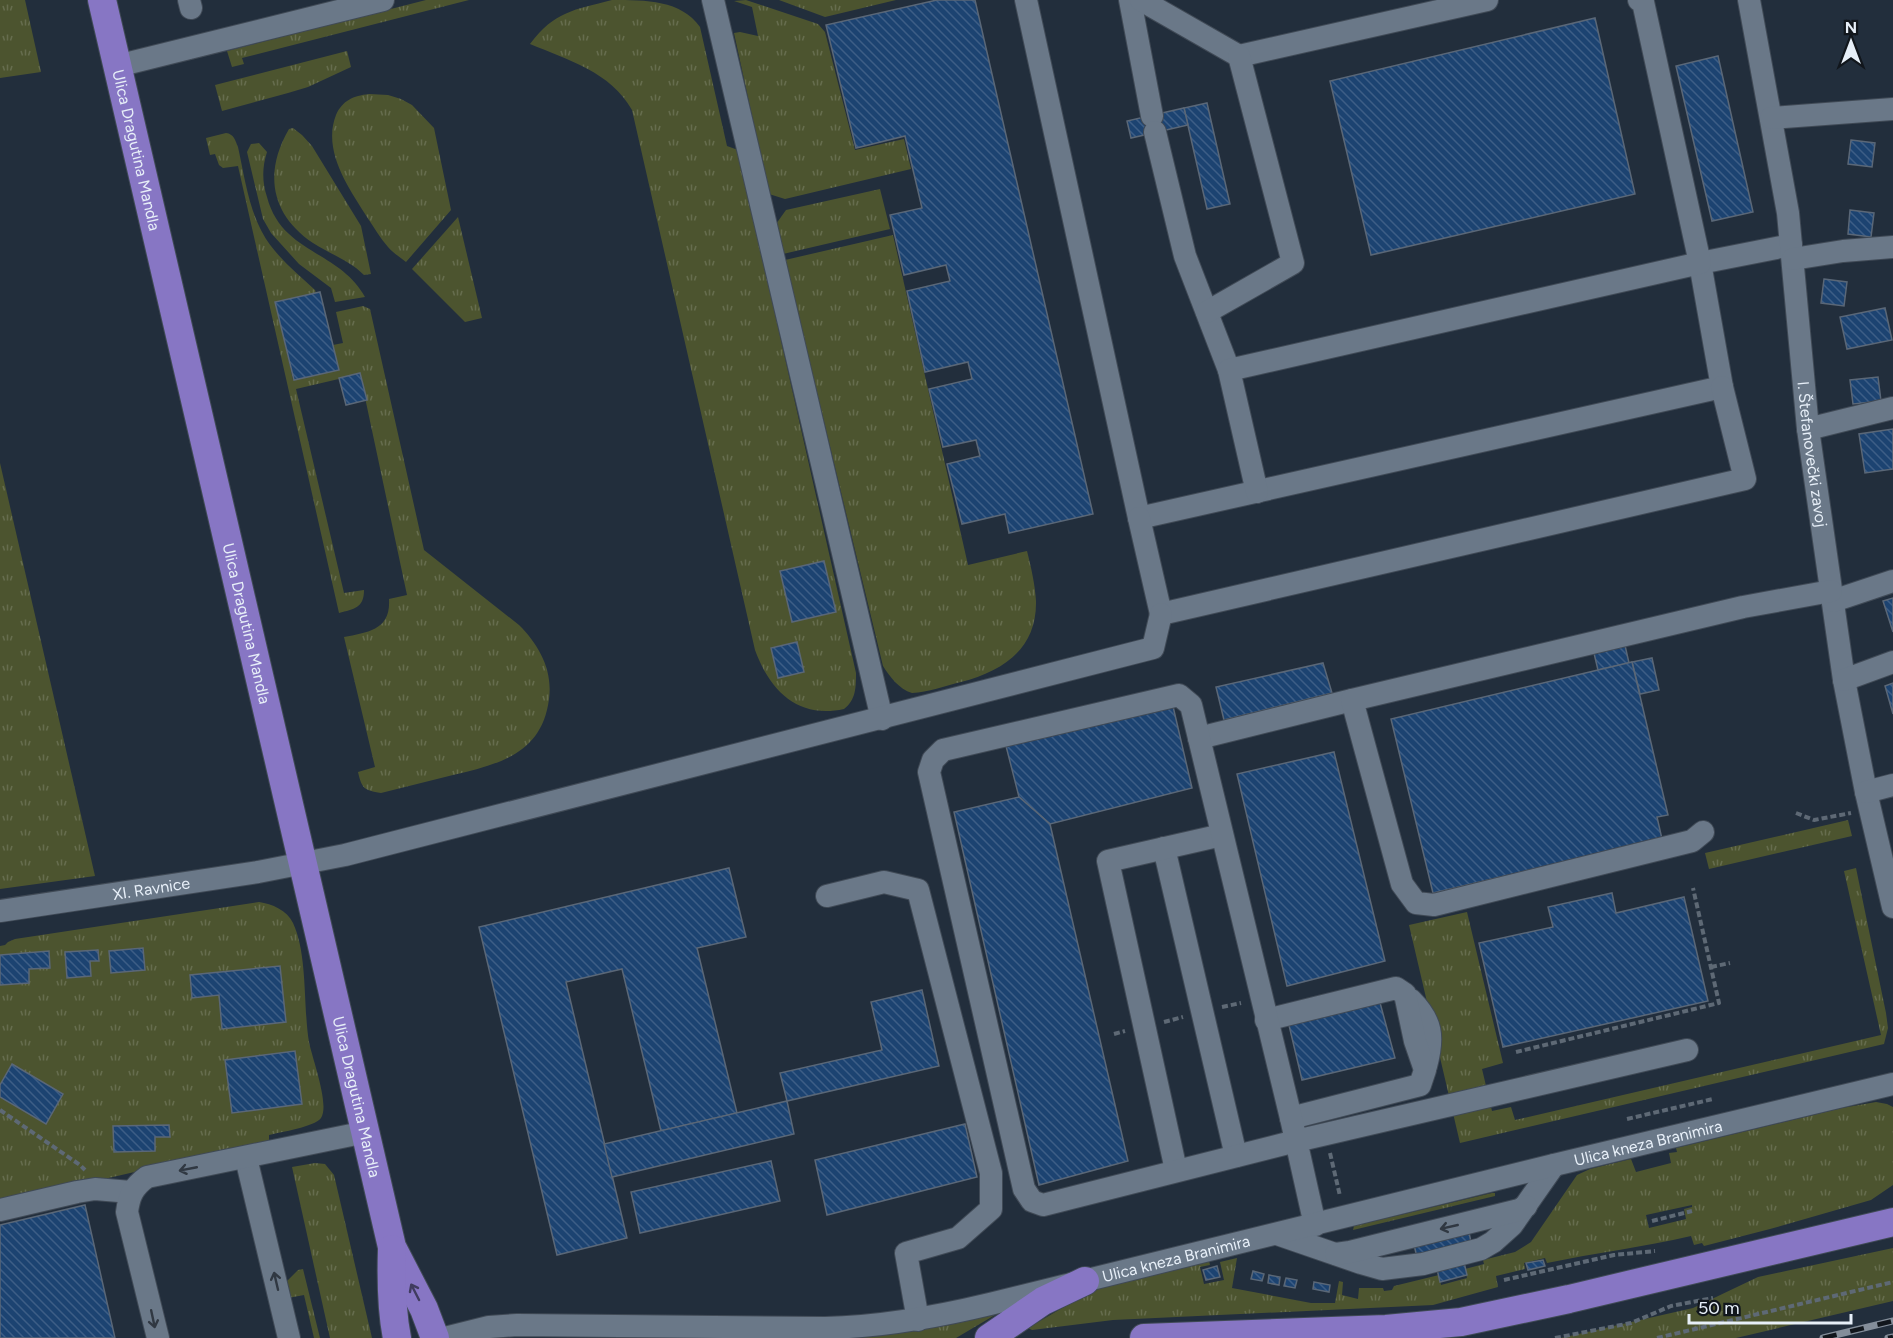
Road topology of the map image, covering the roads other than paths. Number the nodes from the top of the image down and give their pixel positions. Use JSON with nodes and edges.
{"nodes":[{"id":1,"x":102,"y":0,"type":"edge"},
{"id":2,"x":383,"y":0,"type":"edge"},
{"id":3,"x":713,"y":0,"type":"edge"},
{"id":4,"x":1026,"y":0,"type":"edge"},
{"id":5,"x":1130,"y":0,"type":"edge"},
{"id":6,"x":1141,"y":0,"type":"edge"},
{"id":7,"x":1487,"y":0,"type":"edge"},
{"id":8,"x":1639,"y":0,"type":"edge"},
{"id":9,"x":1749,"y":0,"type":"edge"},
{"id":10,"x":1239,"y":56,"type":"junction"},
{"id":11,"x":117,"y":66,"type":"junction"},
{"id":12,"x":1893,"y":109,"type":"edge"},
{"id":13,"x":1771,"y":118,"type":"junction"},
{"id":14,"x":1893,"y":247,"type":"edge"},
{"id":15,"x":1792,"y":252,"type":"junction"},
{"id":16,"x":1700,"y":263,"type":"junction"},
{"id":17,"x":1207,"y":312,"type":"junction"},
{"id":18,"x":1229,"y":370,"type":"junction"},
{"id":19,"x":1722,"y":387,"type":"junction"},
{"id":20,"x":1893,"y":408,"type":"edge"},
{"id":21,"x":1808,"y":429,"type":"junction"},
{"id":22,"x":1257,"y":492,"type":"junction"},
{"id":23,"x":1139,"y":518,"type":"junction"},
{"id":24,"x":1893,"y":581,"type":"edge"},
{"id":25,"x":1832,"y":596,"type":"junction"},
{"id":26,"x":1161,"y":615,"type":"junction"},
{"id":27,"x":1893,"y":662,"type":"edge"},
{"id":28,"x":1844,"y":680,"type":"junction"},
{"id":29,"x":1352,"y":700,"type":"junction"},
{"id":30,"x":882,"y":719,"type":"junction"},
{"id":31,"x":1199,"y":738,"type":"junction"},
{"id":32,"x":1893,"y":785,"type":"edge"},
{"id":33,"x":1866,"y":792,"type":"junction"},
{"id":34,"x":1703,"y":832,"type":"dead end"},
{"id":35,"x":1222,"y":835,"type":"junction"},
{"id":36,"x":1164,"y":848,"type":"junction"},
{"id":37,"x":303,"y":863,"type":"junction"},
{"id":38,"x":827,"y":896,"type":"dead end"},
{"id":39,"x":1893,"y":907,"type":"edge"},
{"id":40,"x":0,"y":911,"type":"edge"},
{"id":41,"x":1266,"y":1020,"type":"junction"},
{"id":42,"x":1686,"y":1050,"type":"dead end"},
{"id":43,"x":1893,"y":1068,"type":"edge"},
{"id":44,"x":1893,"y":1084,"type":"edge"},
{"id":45,"x":1861,"y":1092,"type":"junction"},
{"id":46,"x":1893,"y":1099,"type":"edge"},
{"id":47,"x":1291,"y":1118,"type":"junction"},
{"id":48,"x":366,"y":1132,"type":"junction"},
{"id":49,"x":1296,"y":1141,"type":"junction"},
{"id":50,"x":1236,"y":1156,"type":"junction"},
{"id":51,"x":246,"y":1158,"type":"junction"},
{"id":52,"x":1554,"y":1165,"type":"junction"},
{"id":53,"x":1176,"y":1170,"type":"junction"},
{"id":54,"x":131,"y":1192,"type":"junction"},
{"id":55,"x":1526,"y":1206,"type":"junction"},
{"id":56,"x":1893,"y":1208,"type":"edge"},
{"id":57,"x":0,"y":1210,"type":"edge"},
{"id":58,"x":1315,"y":1225,"type":"junction"},
{"id":59,"x":1881,"y":1225,"type":"edge"},
{"id":60,"x":1277,"y":1234,"type":"junction"},
{"id":61,"x":392,"y":1247,"type":"junction"},
{"id":62,"x":1333,"y":1254,"type":"junction"},
{"id":63,"x":1084,"y":1281,"type":"junction"},
{"id":64,"x":918,"y":1320,"type":"junction"},
{"id":65,"x":158,"y":1338,"type":"edge"},
{"id":66,"x":289,"y":1338,"type":"edge"},
{"id":67,"x":397,"y":1338,"type":"edge"},
{"id":68,"x":435,"y":1338,"type":"edge"},
{"id":69,"x":445,"y":1338,"type":"edge"},
{"id":70,"x":989,"y":1338,"type":"edge"},
{"id":71,"x":1144,"y":1338,"type":"edge"}],
"edges":[{"from":1,"to":11,"type":"main road","name":"Ulica Dragutina Mandla"},
{"from":2,"to":11,"type":"street"},
{"from":3,"to":30,"type":"street"},
{"from":4,"to":23,"type":"street"},
{"from":5,"to":17,"type":"street"},
{"from":6,"to":10,"type":"street"},
{"from":7,"to":10,"type":"street"},
{"from":8,"to":16,"type":"street"},
{"from":9,"to":13,"type":"street","name":"I. Štefanovečki zavoj"},
{"from":10,"to":17,"type":"street"},
{"from":11,"to":37,"type":"main road","name":"Ulica Dragutina Mandla"},
{"from":12,"to":13,"type":"street"},
{"from":13,"to":15,"type":"street","name":"I. Štefanovečki zavoj"},
{"from":14,"to":15,"type":"street"},
{"from":15,"to":16,"type":"street"},
{"from":15,"to":21,"type":"street","name":"I. Štefanovečki zavoj"},
{"from":16,"to":18,"type":"street"},
{"from":16,"to":19,"type":"street"},
{"from":17,"to":18,"type":"street"},
{"from":18,"to":22,"type":"street"},
{"from":19,"to":22,"type":"street"},
{"from":19,"to":26,"type":"street"},
{"from":20,"to":21,"type":"street"},
{"from":21,"to":25,"type":"street","name":"I. Štefanovečki zavoj"},
{"from":22,"to":23,"type":"street"},
{"from":23,"to":26,"type":"street"},
{"from":24,"to":25,"type":"street"},
{"from":25,"to":28,"type":"street","name":"I. Štefanovečki zavoj"},
{"from":25,"to":29,"type":"street"},
{"from":26,"to":30,"type":"street","name":"XI. Ravnice"},
{"from":27,"to":28,"type":"street"},
{"from":28,"to":33,"type":"street","name":"I. Štefanovečki zavoj"},
{"from":29,"to":31,"type":"street"},
{"from":29,"to":34,"type":"street"},
{"from":30,"to":37,"type":"street","name":"XI. Ravnice"},
{"from":31,"to":35,"type":"street"},
{"from":31,"to":53,"type":"street"},
{"from":32,"to":33,"type":"street"},
{"from":33,"to":39,"type":"street","name":"I. Štefanovečki zavoj"},
{"from":35,"to":36,"type":"street"},
{"from":35,"to":41,"type":"street"},
{"from":36,"to":50,"type":"street"},
{"from":36,"to":53,"type":"street"},
{"from":37,"to":40,"type":"street","name":"XI. Ravnice"},
{"from":37,"to":48,"type":"main road","name":"Ulica Dragutina Mandla"},
{"from":38,"to":64,"type":"street"},
{"from":41,"to":47,"type":"street"},
{"from":41,"to":47,"type":"street"},
{"from":42,"to":49,"type":"street"},
{"from":43,"to":45,"type":"street"},
{"from":44,"to":45,"type":"street","name":"Ulica kneza Branimira"},
{"from":45,"to":46,"type":"street"},
{"from":45,"to":52,"type":"street","name":"Ulica kneza Branimira"},
{"from":47,"to":49,"type":"street"},
{"from":48,"to":51,"type":"street"},
{"from":48,"to":61,"type":"main road","name":"Ulica Dragutina Mandla"},
{"from":49,"to":50,"type":"street"},
{"from":49,"to":58,"type":"street"},
{"from":50,"to":53,"type":"street"},
{"from":51,"to":54,"type":"street","one_way":true},
{"from":66,"to":51,"type":"street","one_way":true},
{"from":52,"to":55,"type":"street"},
{"from":52,"to":58,"type":"street","name":"Ulica kneza Branimira"},
{"from":54,"to":57,"type":"street"},
{"from":54,"to":65,"type":"street","one_way":true},
{"from":55,"to":62,"type":"street","one_way":true},
{"from":55,"to":62,"type":"street"},
{"from":56,"to":59,"type":"main road"},
{"from":58,"to":60,"type":"street","name":"Ulica kneza Branimira"},
{"from":59,"to":71,"type":"main road"},
{"from":60,"to":62,"type":"street"},
{"from":60,"to":63,"type":"street","name":"Ulica kneza Branimira"},
{"from":61,"to":67,"type":"main road","name":"Ulica Dragutina Mandla"},
{"from":68,"to":61,"type":"main road","name":"Ulica Dragutina Mandla","one_way":true},
{"from":63,"to":64,"type":"street","name":"Ulica kneza Branimira"},
{"from":63,"to":70,"type":"main road"},
{"from":64,"to":69,"type":"street","name":"Ulica kneza Branimira"}]}
